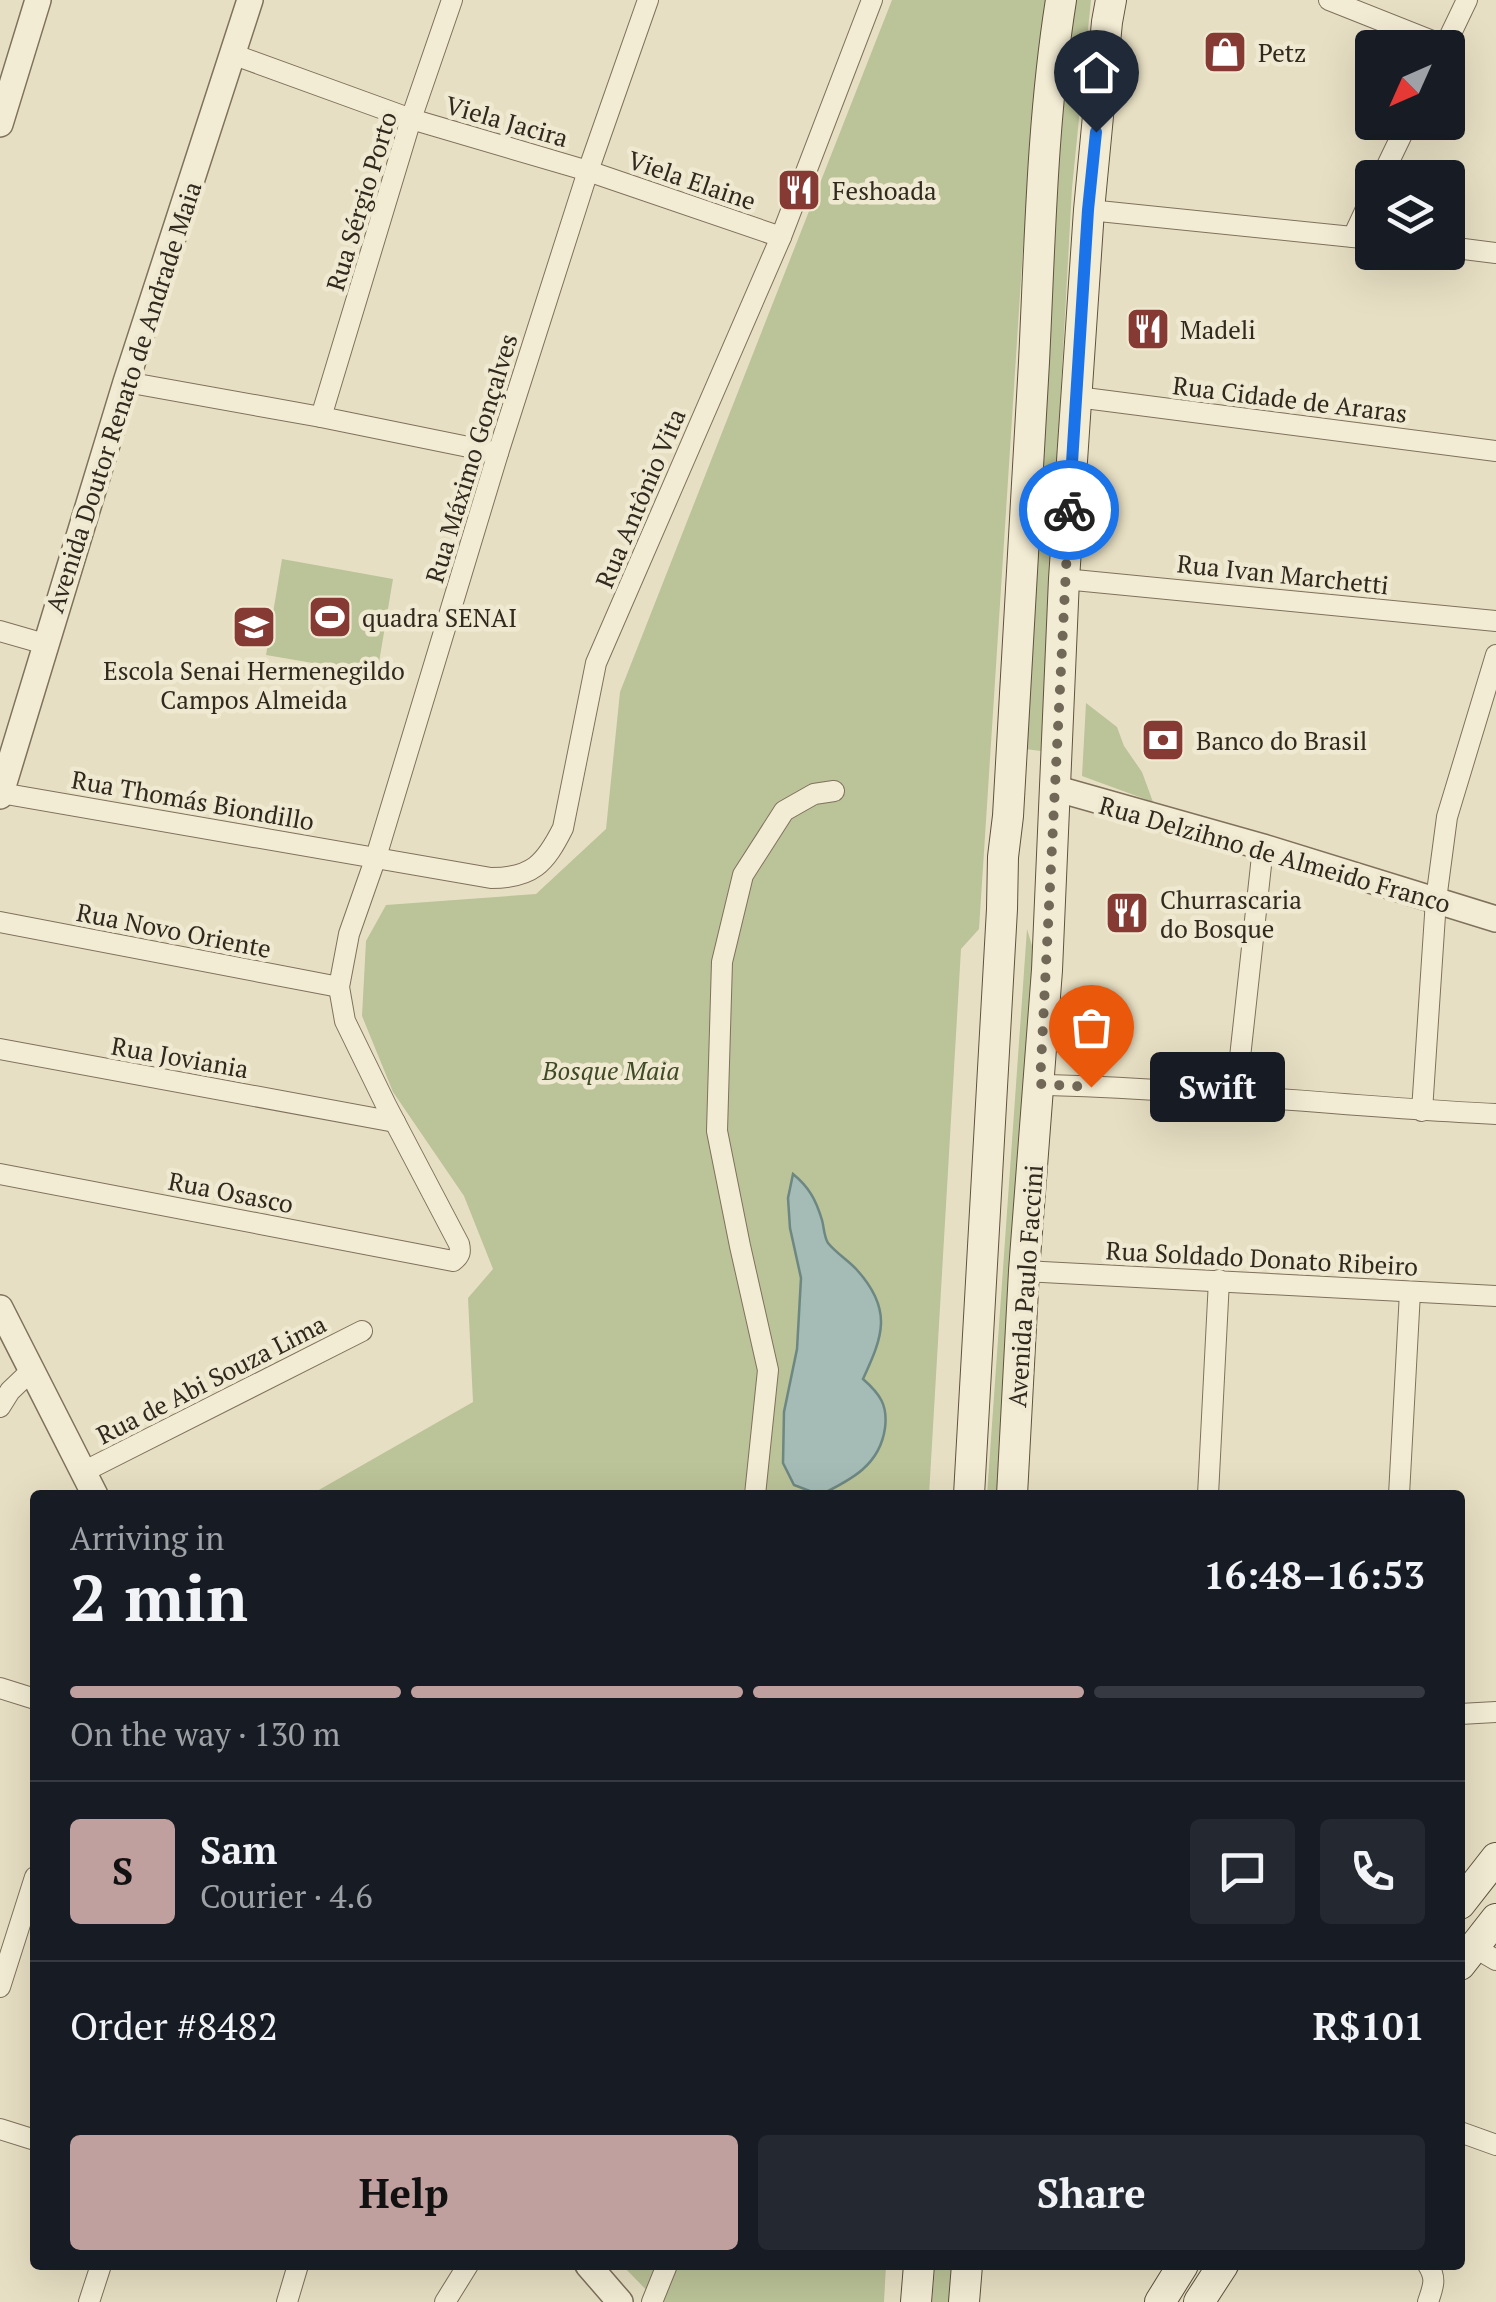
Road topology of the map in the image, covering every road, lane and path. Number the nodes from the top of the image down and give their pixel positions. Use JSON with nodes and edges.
{"nodes":[{"id":1,"x":38,"y":0,"type":"edge"},
{"id":2,"x":250,"y":0,"type":"edge"},
{"id":3,"x":452,"y":0,"type":"edge"},
{"id":4,"x":648,"y":0,"type":"edge"},
{"id":5,"x":872,"y":0,"type":"edge"},
{"id":6,"x":1061,"y":0,"type":"edge"},
{"id":7,"x":1111,"y":0,"type":"edge"},
{"id":8,"x":1329,"y":0,"type":"edge"},
{"id":9,"x":1467,"y":0,"type":"edge"},
{"id":10,"x":1403,"y":30,"type":"edge"},
{"id":11,"x":1453,"y":30,"type":"edge"},
{"id":12,"x":232,"y":54,"type":"junction"},
{"id":13,"x":6,"y":84,"type":"edge"},
{"id":14,"x":412,"y":119,"type":"junction"},
{"id":15,"x":0,"y":124,"type":"edge"},
{"id":16,"x":588,"y":171,"type":"junction"},
{"id":17,"x":1088,"y":210,"type":"junction"},
{"id":18,"x":781,"y":237,"type":"junction"},
{"id":19,"x":1355,"y":237,"type":"edge"},
{"id":20,"x":1465,"y":249,"type":"edge"},
{"id":21,"x":1496,"y":252,"type":"edge"},
{"id":22,"x":126,"y":382,"type":"junction"},
{"id":23,"x":1078,"y":397,"type":"junction"},
{"id":24,"x":321,"y":417,"type":"junction"},
{"id":25,"x":1496,"y":451,"type":"edge"},
{"id":26,"x":498,"y":453,"type":"junction"},
{"id":27,"x":1064,"y":578,"type":"junction"},
{"id":28,"x":1496,"y":621,"type":"edge"},
{"id":29,"x":0,"y":632,"type":"edge"},
{"id":30,"x":44,"y":644,"type":"junction"},
{"id":31,"x":1496,"y":656,"type":"edge"},
{"id":32,"x":1012,"y":750,"type":"junction"},
{"id":33,"x":1054,"y":788,"type":"junction"},
{"id":34,"x":824,"y":792,"type":"dead end"},
{"id":35,"x":0,"y":794,"type":"edge"},
{"id":36,"x":1262,"y":847,"type":"junction"},
{"id":37,"x":376,"y":857,"type":"junction"},
{"id":38,"x":1436,"y":900,"type":"junction"},
{"id":39,"x":1002,"y":909,"type":"junction"},
{"id":40,"x":1496,"y":919,"type":"edge"},
{"id":41,"x":0,"y":922,"type":"edge"},
{"id":42,"x":1047,"y":970,"type":"junction"},
{"id":43,"x":339,"y":987,"type":"junction"},
{"id":44,"x":0,"y":1049,"type":"edge"},
{"id":45,"x":1040,"y":1084,"type":"junction"},
{"id":46,"x":380,"y":1092,"type":"junction"},
{"id":47,"x":1236,"y":1094,"type":"junction"},
{"id":48,"x":1422,"y":1111,"type":"junction"},
{"id":49,"x":351,"y":1114,"type":"junction"},
{"id":50,"x":1496,"y":1114,"type":"edge"},
{"id":51,"x":395,"y":1122,"type":"junction"},
{"id":52,"x":0,"y":1174,"type":"edge"},
{"id":53,"x":453,"y":1261,"type":"joint"},
{"id":54,"x":1024,"y":1271,"type":"junction"},
{"id":55,"x":1219,"y":1280,"type":"junction"},
{"id":56,"x":1410,"y":1292,"type":"junction"},
{"id":57,"x":1496,"y":1296,"type":"edge"},
{"id":58,"x":0,"y":1308,"type":"edge"},
{"id":59,"x":362,"y":1330,"type":"dead end"},
{"id":60,"x":30,"y":1378,"type":"junction"},
{"id":61,"x":0,"y":1407,"type":"edge"},
{"id":62,"x":83,"y":1472,"type":"junction"},
{"id":63,"x":92,"y":1490,"type":"edge"},
{"id":64,"x":756,"y":1490,"type":"edge"},
{"id":65,"x":969,"y":1490,"type":"edge"},
{"id":66,"x":1012,"y":1490,"type":"edge"},
{"id":67,"x":1208,"y":1490,"type":"edge"},
{"id":68,"x":1398,"y":1490,"type":"edge"},
{"id":69,"x":0,"y":1688,"type":"edge"},
{"id":70,"x":30,"y":1697,"type":"edge"},
{"id":71,"x":1496,"y":1712,"type":"edge"},
{"id":72,"x":1465,"y":1714,"type":"edge"},
{"id":73,"x":1496,"y":1858,"type":"edge"},
{"id":74,"x":30,"y":1893,"type":"edge"},
{"id":75,"x":1465,"y":1898,"type":"edge"},
{"id":76,"x":1496,"y":1919,"type":"edge"},
{"id":77,"x":1478,"y":1956,"type":"edge"},
{"id":78,"x":0,"y":1986,"type":"edge"},
{"id":79,"x":0,"y":2129,"type":"edge"},
{"id":80,"x":1465,"y":2134,"type":"edge"},
{"id":81,"x":30,"y":2138,"type":"edge"},
{"id":82,"x":1496,"y":2145,"type":"edge"},
{"id":83,"x":99,"y":2270,"type":"edge"},
{"id":84,"x":297,"y":2270,"type":"edge"},
{"id":85,"x":465,"y":2270,"type":"edge"},
{"id":86,"x":592,"y":2270,"type":"edge"},
{"id":87,"x":665,"y":2270,"type":"edge"},
{"id":88,"x":918,"y":2270,"type":"edge"},
{"id":89,"x":1181,"y":2270,"type":"edge"},
{"id":90,"x":1220,"y":2270,"type":"edge"},
{"id":91,"x":1431,"y":2270,"type":"edge"},
{"id":92,"x":89,"y":2302,"type":"edge"},
{"id":93,"x":287,"y":2302,"type":"edge"},
{"id":94,"x":445,"y":2302,"type":"edge"},
{"id":95,"x":620,"y":2302,"type":"edge"},
{"id":96,"x":652,"y":2302,"type":"edge"},
{"id":97,"x":916,"y":2302,"type":"edge"},
{"id":98,"x":1160,"y":2302,"type":"edge"},
{"id":99,"x":1199,"y":2302,"type":"edge"},
{"id":100,"x":1428,"y":2302,"type":"edge"}],
"edges":[{"from":1,"to":13,"type":"street"},
{"from":2,"to":12,"type":"street","name":"Avenida Doutor Renato de Andrade Maia"},
{"from":3,"to":14,"type":"street","name":"Rua Sérgio Porto"},
{"from":4,"to":16,"type":"street","name":"Rua Máximo Gonçalves"},
{"from":5,"to":18,"type":"street","name":"Rua Antônio Vita"},
{"from":6,"to":32,"type":"main road","name":"Avenida Paulo Faccini"},
{"from":7,"to":17,"type":"main road","name":"Avenida Paulo Faccini"},
{"from":8,"to":10,"type":"street"},
{"from":9,"to":11,"type":"street"},
{"from":12,"to":14,"type":"street","name":"Viela Jacira"},
{"from":12,"to":22,"type":"street","name":"Avenida Doutor Renato de Andrade Maia"},
{"from":13,"to":15,"type":"street"},
{"from":14,"to":16,"type":"street","name":"Viela Jacira"},
{"from":14,"to":24,"type":"street","name":"Rua Sérgio Porto"},
{"from":16,"to":18,"type":"street","name":"Viela Elaine"},
{"from":16,"to":26,"type":"street","name":"Rua Máximo Gonçalves"},
{"from":17,"to":19,"type":"street"},
{"from":17,"to":23,"type":"main road","name":"Avenida Paulo Faccini"},
{"from":18,"to":37,"type":"street","name":"Rua Antônio Vita"},
{"from":20,"to":21,"type":"street"},
{"from":22,"to":24,"type":"street"},
{"from":22,"to":30,"type":"street","name":"Avenida Doutor Renato de Andrade Maia"},
{"from":23,"to":25,"type":"street","name":"Rua Cidade de Araras"},
{"from":23,"to":27,"type":"main road","name":"Avenida Paulo Faccini"},
{"from":24,"to":26,"type":"street"},
{"from":26,"to":37,"type":"street","name":"Rua Máximo Gonçalves"},
{"from":27,"to":28,"type":"street","name":"Rua Ivan Marchetti"},
{"from":27,"to":33,"type":"main road","name":"Avenida Paulo Faccini"},
{"from":29,"to":30,"type":"street"},
{"from":30,"to":35,"type":"street","name":"Avenida Doutor Renato de Andrade Maia"},
{"from":31,"to":38,"type":"street"},
{"from":32,"to":33,"type":"main road"},
{"from":32,"to":39,"type":"main road","name":"Avenida Paulo Faccini"},
{"from":33,"to":36,"type":"street","name":"Rua Delzihno de Almeido Franco"},
{"from":33,"to":42,"type":"main road","name":"Avenida Paulo Faccini"},
{"from":34,"to":64,"type":"street"},
{"from":35,"to":37,"type":"street","name":"Rua Thomás Biondillo"},
{"from":36,"to":38,"type":"street","name":"Rua Delzihno de Almeido Franco"},
{"from":36,"to":47,"type":"street"},
{"from":37,"to":43,"type":"street","name":"Rua Máximo Gonçalves"},
{"from":38,"to":40,"type":"street","name":"Rua Delzihno de Almeido Franco"},
{"from":38,"to":48,"type":"street"},
{"from":39,"to":42,"type":"main road"},
{"from":39,"to":65,"type":"main road","name":"Avenida Paulo Faccini"},
{"from":41,"to":43,"type":"street","name":"Rua Novo Oriente"},
{"from":42,"to":45,"type":"main road","name":"Avenida Paulo Faccini"},
{"from":43,"to":46,"type":"street","name":"Rua Máximo Gonçalves"},
{"from":44,"to":49,"type":"street","name":"Rua Joviania"},
{"from":45,"to":47,"type":"street"},
{"from":45,"to":54,"type":"main road","name":"Avenida Paulo Faccini"},
{"from":46,"to":49,"type":"street"},
{"from":46,"to":51,"type":"street","name":"Rua Máximo Gonçalves"},
{"from":47,"to":48,"type":"street"},
{"from":48,"to":50,"type":"street"},
{"from":49,"to":51,"type":"street","name":"Rua Joviania"},
{"from":51,"to":53,"type":"street","name":"Rua Máximo Gonçalves"},
{"from":52,"to":53,"type":"street","name":"Rua Osasco"},
{"from":54,"to":55,"type":"street","name":"Rua Soldado Donato Ribeiro"},
{"from":54,"to":66,"type":"main road","name":"Avenida Paulo Faccini"},
{"from":55,"to":56,"type":"street","name":"Rua Soldado Donato Ribeiro"},
{"from":55,"to":67,"type":"street"},
{"from":56,"to":57,"type":"street","name":"Rua Soldado Donato Ribeiro"},
{"from":56,"to":68,"type":"street"},
{"from":58,"to":60,"type":"street"},
{"from":59,"to":62,"type":"street","name":"Rua de Abi Souza Lima"},
{"from":60,"to":61,"type":"street"},
{"from":60,"to":62,"type":"street"},
{"from":62,"to":63,"type":"street"},
{"from":69,"to":70,"type":"street"},
{"from":71,"to":72,"type":"street"},
{"from":73,"to":75,"type":"main road"},
{"from":74,"to":78,"type":"street"},
{"from":76,"to":77,"type":"main road"},
{"from":79,"to":81,"type":"street"},
{"from":80,"to":82,"type":"street"},
{"from":83,"to":92,"type":"street"},
{"from":84,"to":93,"type":"street"},
{"from":85,"to":94,"type":"street"},
{"from":86,"to":95,"type":"street"},
{"from":87,"to":96,"type":"street"},
{"from":88,"to":97,"type":"main road"},
{"from":89,"to":98,"type":"main road"},
{"from":90,"to":99,"type":"main road"},
{"from":91,"to":100,"type":"street"}]}
